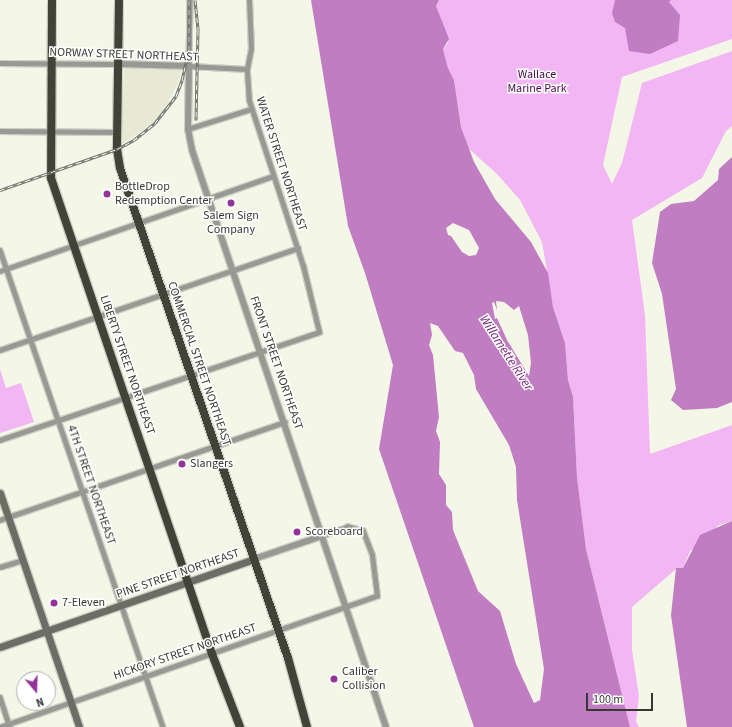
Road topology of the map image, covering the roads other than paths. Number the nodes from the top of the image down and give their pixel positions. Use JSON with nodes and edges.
{"nodes":[{"id":1,"x":52,"y":0,"type":"edge"},
{"id":2,"x":119,"y":0,"type":"edge"},
{"id":3,"x":190,"y":0,"type":"edge"},
{"id":4,"x":249,"y":0,"type":"edge"},
{"id":5,"x":0,"y":63,"type":"edge"},
{"id":6,"x":51,"y":64,"type":"junction"},
{"id":7,"x":118,"y":64,"type":"junction"},
{"id":8,"x":189,"y":66,"type":"junction"},
{"id":9,"x":247,"y":69,"type":"junction"},
{"id":10,"x":251,"y":110,"type":"junction"},
{"id":11,"x":188,"y":129,"type":"junction"},
{"id":12,"x":0,"y":131,"type":"edge"},
{"id":13,"x":51,"y":132,"type":"junction"},
{"id":14,"x":117,"y":132,"type":"junction"},
{"id":15,"x":273,"y":176,"type":"junction"},
{"id":16,"x":208,"y":198,"type":"junction"},
{"id":17,"x":138,"y":223,"type":"junction"},
{"id":18,"x":73,"y":245,"type":"junction"},
{"id":19,"x":298,"y":248,"type":"junction"},
{"id":20,"x":0,"y":250,"type":"edge"},
{"id":21,"x":6,"y":268,"type":"junction"},
{"id":22,"x":232,"y":270,"type":"junction"},
{"id":23,"x":0,"y":271,"type":"edge"},
{"id":24,"x":162,"y":294,"type":"junction"},
{"id":25,"x":98,"y":316,"type":"junction"},
{"id":26,"x":32,"y":340,"type":"junction"},
{"id":27,"x":0,"y":350,"type":"edge"},
{"id":28,"x":260,"y":350,"type":"junction"},
{"id":29,"x":190,"y":374,"type":"junction"},
{"id":30,"x":125,"y":398,"type":"junction"},
{"id":31,"x":58,"y":420,"type":"junction"},
{"id":32,"x":285,"y":422,"type":"junction"},
{"id":33,"x":0,"y":440,"type":"edge"},
{"id":34,"x":214,"y":446,"type":"junction"},
{"id":35,"x":150,"y":468,"type":"junction"},
{"id":36,"x":83,"y":492,"type":"junction"},
{"id":37,"x":0,"y":493,"type":"edge"},
{"id":38,"x":8,"y":517,"type":"junction"},
{"id":39,"x":0,"y":520,"type":"edge"},
{"id":40,"x":322,"y":536,"type":"junction"},
{"id":41,"x":254,"y":559,"type":"junction"},
{"id":42,"x":23,"y":560,"type":"junction"},
{"id":43,"x":0,"y":567,"type":"edge"},
{"id":44,"x":188,"y":582,"type":"junction"},
{"id":45,"x":377,"y":596,"type":"joint"},
{"id":46,"x":121,"y":605,"type":"junction"},
{"id":47,"x":346,"y":607,"type":"junction"},
{"id":48,"x":278,"y":630,"type":"junction"},
{"id":49,"x":46,"y":631,"type":"junction"},
{"id":50,"x":0,"y":647,"type":"edge"},
{"id":51,"x":212,"y":654,"type":"junction"},
{"id":52,"x":146,"y":677,"type":"junction"},
{"id":53,"x":0,"y":697,"type":"edge"},
{"id":54,"x":70,"y":702,"type":"junction"},
{"id":55,"x":10,"y":725,"type":"edge"},
{"id":56,"x":0,"y":726,"type":"edge"},
{"id":57,"x":79,"y":727,"type":"edge"},
{"id":58,"x":163,"y":727,"type":"edge"},
{"id":59,"x":240,"y":727,"type":"edge"},
{"id":60,"x":307,"y":727,"type":"edge"},
{"id":61,"x":386,"y":727,"type":"edge"}],
"edges":[{"from":1,"to":6,"type":"highway","name":"LIBERTY STREET NORTHEAST"},
{"from":2,"to":7,"type":"highway","name":"COMMERCIAL STREET NORTHEAST"},
{"from":3,"to":8,"type":"street","name":"FRONT STREET NORTHEAST"},
{"from":4,"to":9,"type":"street","name":"WATER STREET NORTHEAST"},
{"from":5,"to":6,"type":"street","name":"NORWAY STREET NORTHEAST"},
{"from":6,"to":7,"type":"street","name":"NORWAY STREET NORTHEAST"},
{"from":6,"to":13,"type":"highway","name":"LIBERTY STREET NORTHEAST"},
{"from":7,"to":8,"type":"street","name":"NORWAY STREET NORTHEAST"},
{"from":7,"to":14,"type":"highway","name":"COMMERCIAL STREET NORTHEAST"},
{"from":8,"to":9,"type":"street","name":"NORWAY STREET NORTHEAST"},
{"from":8,"to":11,"type":"street","name":"FRONT STREET NORTHEAST"},
{"from":9,"to":10,"type":"street","name":"WATER STREET NORTHEAST"},
{"from":10,"to":11,"type":"street"},
{"from":10,"to":15,"type":"street","name":"WATER STREET NORTHEAST"},
{"from":11,"to":16,"type":"street","name":"FRONT STREET NORTHEAST"},
{"from":12,"to":13,"type":"street"},
{"from":13,"to":14,"type":"street"},
{"from":13,"to":18,"type":"highway","name":"LIBERTY STREET NORTHEAST"},
{"from":14,"to":17,"type":"highway","name":"COMMERCIAL STREET NORTHEAST"},
{"from":15,"to":16,"type":"street"},
{"from":15,"to":19,"type":"street","name":"WATER STREET NORTHEAST"},
{"from":16,"to":17,"type":"street"},
{"from":16,"to":22,"type":"street","name":"FRONT STREET NORTHEAST"},
{"from":17,"to":18,"type":"street"},
{"from":17,"to":24,"type":"highway","name":"COMMERCIAL STREET NORTHEAST"},
{"from":18,"to":21,"type":"street"},
{"from":18,"to":25,"type":"highway","name":"LIBERTY STREET NORTHEAST"},
{"from":19,"to":22,"type":"street"},
{"from":19,"to":28,"type":"street","name":"WATER STREET NORTHEAST"},
{"from":20,"to":21,"type":"street","name":"4TH STREET NORTHEAST"},
{"from":21,"to":23,"type":"street"},
{"from":21,"to":26,"type":"street","name":"4TH STREET NORTHEAST"},
{"from":22,"to":24,"type":"street"},
{"from":22,"to":28,"type":"street","name":"FRONT STREET NORTHEAST"},
{"from":24,"to":25,"type":"street"},
{"from":24,"to":29,"type":"highway","name":"COMMERCIAL STREET NORTHEAST"},
{"from":25,"to":26,"type":"street"},
{"from":25,"to":30,"type":"highway","name":"LIBERTY STREET NORTHEAST"},
{"from":26,"to":27,"type":"street"},
{"from":26,"to":31,"type":"street","name":"4TH STREET NORTHEAST"},
{"from":28,"to":29,"type":"street"},
{"from":28,"to":32,"type":"street","name":"FRONT STREET NORTHEAST"},
{"from":29,"to":30,"type":"street"},
{"from":29,"to":34,"type":"highway","name":"COMMERCIAL STREET NORTHEAST"},
{"from":30,"to":31,"type":"street"},
{"from":30,"to":35,"type":"highway","name":"LIBERTY STREET NORTHEAST"},
{"from":31,"to":33,"type":"street"},
{"from":31,"to":36,"type":"street","name":"4TH STREET NORTHEAST"},
{"from":32,"to":34,"type":"street"},
{"from":32,"to":40,"type":"street","name":"FRONT STREET NORTHEAST"},
{"from":34,"to":35,"type":"street"},
{"from":34,"to":41,"type":"highway","name":"COMMERCIAL STREET NORTHEAST"},
{"from":35,"to":36,"type":"street"},
{"from":35,"to":44,"type":"highway","name":"LIBERTY STREET NORTHEAST"},
{"from":36,"to":38,"type":"street"},
{"from":36,"to":46,"type":"street","name":"4TH STREET NORTHEAST"},
{"from":37,"to":38,"type":"main road"},
{"from":38,"to":39,"type":"street"},
{"from":38,"to":42,"type":"main road"},
{"from":40,"to":41,"type":"street","name":"PINE STREET NORTHEAST"},
{"from":40,"to":45,"type":"street","name":"PINE STREET NORTHEAST"},
{"from":40,"to":47,"type":"street","name":"FRONT STREET NORTHEAST"},
{"from":41,"to":44,"type":"main road","name":"PINE STREET NORTHEAST"},
{"from":41,"to":48,"type":"highway","name":"COMMERCIAL STREET NORTHEAST"},
{"from":42,"to":43,"type":"street"},
{"from":42,"to":49,"type":"main road"},
{"from":44,"to":46,"type":"main road","name":"PINE STREET NORTHEAST"},
{"from":44,"to":51,"type":"highway","name":"LIBERTY STREET NORTHEAST"},
{"from":45,"to":47,"type":"street","name":"HICKORY STREET NORTHEAST"},
{"from":46,"to":49,"type":"main road","name":"PINE STREET NORTHEAST"},
{"from":46,"to":52,"type":"street","name":"4TH STREET NORTHEAST"},
{"from":47,"to":48,"type":"street","name":"HICKORY STREET NORTHEAST"},
{"from":47,"to":61,"type":"street","name":"FRONT STREET NORTHEAST"},
{"from":48,"to":51,"type":"street","name":"HICKORY STREET NORTHEAST"},
{"from":48,"to":60,"type":"highway","name":"COMMERCIAL STREET NORTHEAST"},
{"from":49,"to":50,"type":"main road","name":"PINE STREET NORTHEAST"},
{"from":49,"to":54,"type":"main road"},
{"from":51,"to":52,"type":"street","name":"HICKORY STREET NORTHEAST"},
{"from":51,"to":59,"type":"highway","name":"LIBERTY STREET NORTHEAST"},
{"from":52,"to":54,"type":"street","name":"HICKORY STREET NORTHEAST"},
{"from":52,"to":58,"type":"street","name":"4TH STREET NORTHEAST"},
{"from":53,"to":55,"type":"street"},
{"from":54,"to":55,"type":"street","name":"HICKORY STREET NORTHEAST"},
{"from":54,"to":57,"type":"main road"},
{"from":55,"to":56,"type":"street","name":"HICKORY STREET NORTHEAST"}]}
